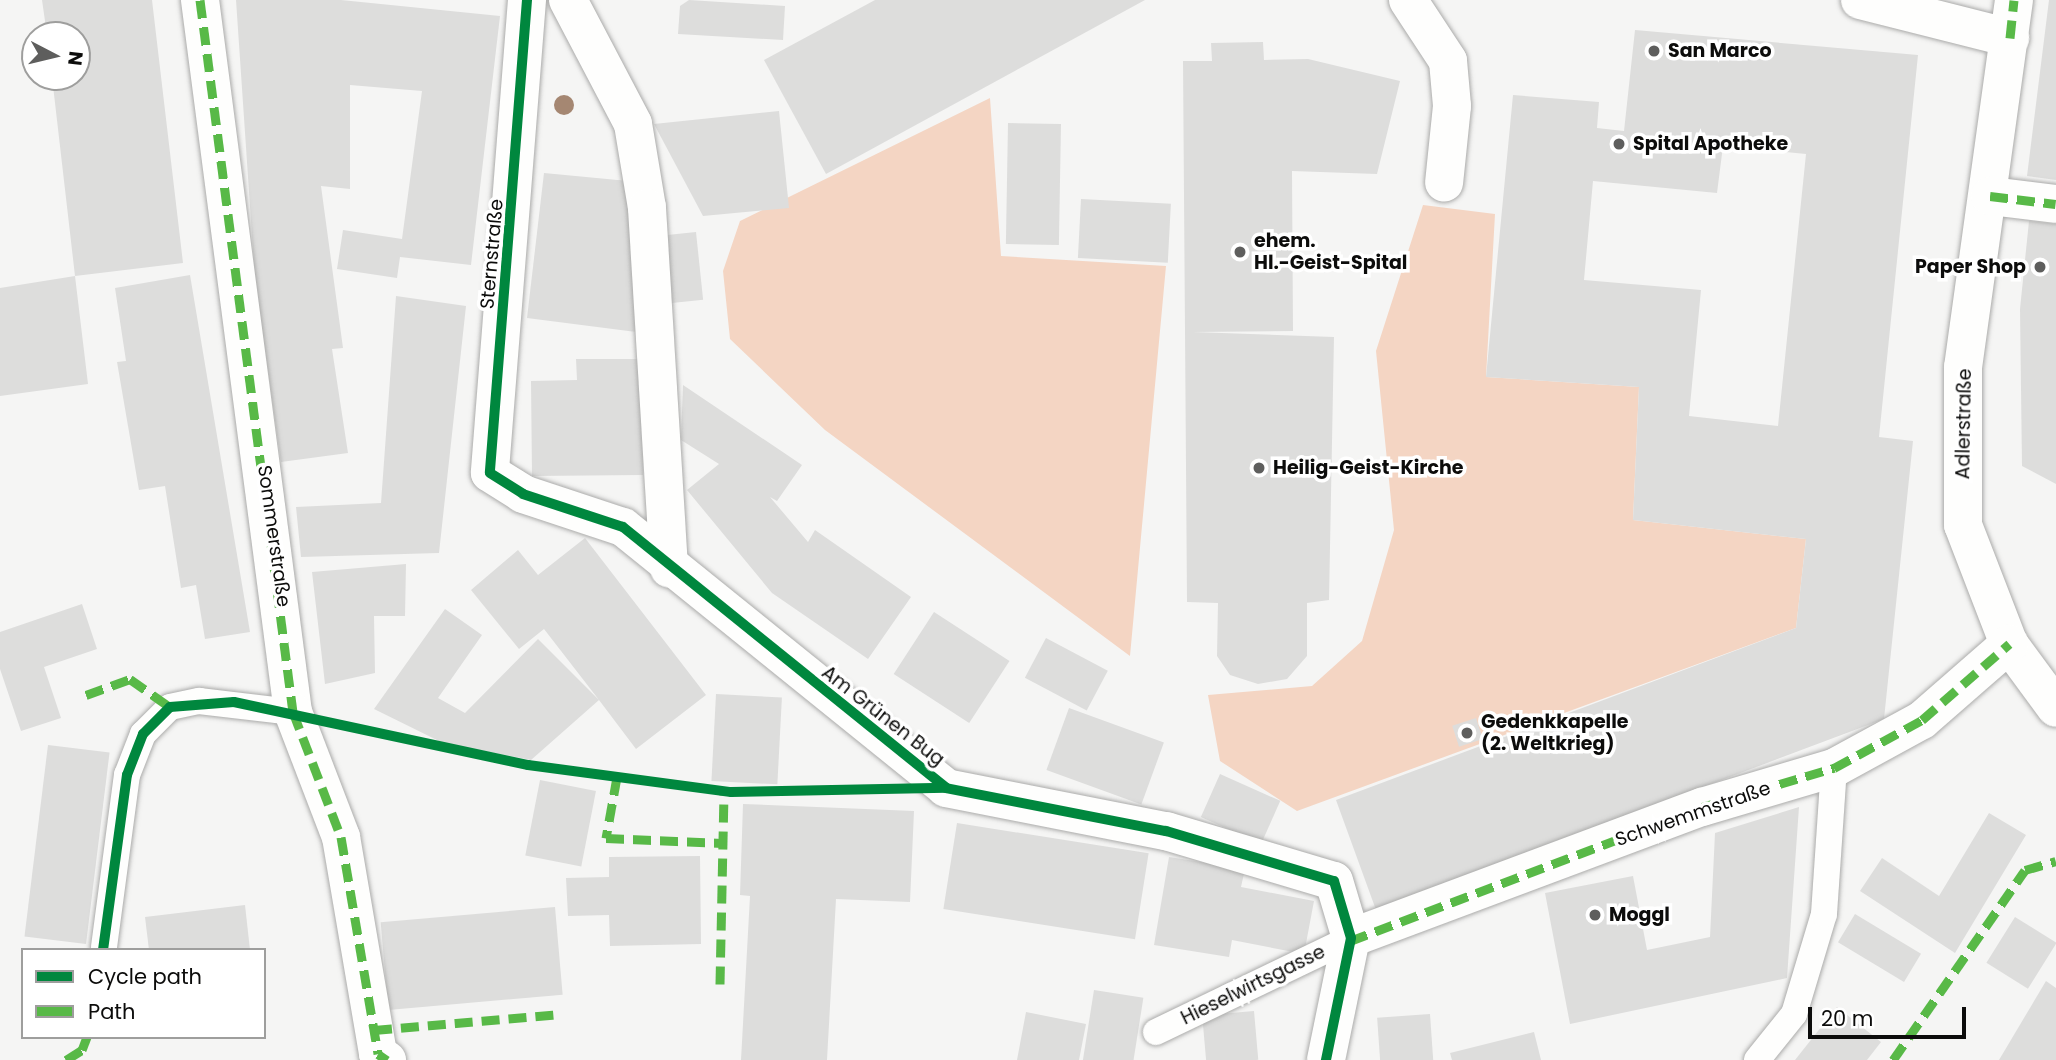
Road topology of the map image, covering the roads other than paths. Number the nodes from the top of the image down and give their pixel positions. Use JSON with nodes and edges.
{"nodes":[{"id":1,"x":200,"y":0,"type":"edge"},
{"id":2,"x":527,"y":0,"type":"edge"},
{"id":3,"x":568,"y":0,"type":"edge"},
{"id":4,"x":1408,"y":0,"type":"edge"},
{"id":5,"x":1860,"y":0,"type":"edge"},
{"id":6,"x":2014,"y":0,"type":"edge"},
{"id":7,"x":2010,"y":38,"type":"junction"},
{"id":8,"x":1444,"y":183,"type":"dead end"},
{"id":9,"x":1990,"y":196,"type":"junction"},
{"id":10,"x":2056,"y":204,"type":"edge"},
{"id":11,"x":523,"y":494,"type":"joint"},
{"id":12,"x":669,"y":568,"type":"junction"},
{"id":13,"x":2009,"y":644,"type":"junction"},
{"id":14,"x":2056,"y":708,"type":"edge"},
{"id":15,"x":293,"y":712,"type":"junction"},
{"id":16,"x":1834,"y":768,"type":"junction"},
{"id":17,"x":1351,"y":939,"type":"junction"},
{"id":18,"x":104,"y":947,"type":"dead end"},
{"id":19,"x":1156,"y":1032,"type":"dead end"},
{"id":20,"x":387,"y":1060,"type":"edge"},
{"id":21,"x":1326,"y":1060,"type":"edge"},
{"id":22,"x":1757,"y":1060,"type":"edge"}],
"edges":[{"from":1,"to":15,"type":"street","name":"Sommerstraße"},
{"from":2,"to":11,"type":"street","name":"Sternstraße"},
{"from":3,"to":12,"type":"street"},
{"from":4,"to":8,"type":"street"},
{"from":5,"to":7,"type":"street"},
{"from":6,"to":7,"type":"street","name":"Adlerstraße"},
{"from":7,"to":9,"type":"street","name":"Adlerstraße"},
{"from":9,"to":10,"type":"street"},
{"from":9,"to":13,"type":"street","name":"Adlerstraße"},
{"from":11,"to":12,"type":"street","name":"Am Grünen Bug"},
{"from":12,"to":17,"type":"street","name":"Am Grünen Bug"},
{"from":13,"to":14,"type":"street","name":"Adlerstraße"},
{"from":13,"to":16,"type":"street","name":"Schwemmstraße"},
{"from":15,"to":18,"type":"lane"},
{"from":15,"to":20,"type":"street","name":"Sommerstraße"},
{"from":16,"to":17,"type":"street","name":"Schwemmstraße"},
{"from":16,"to":22,"type":"lane"},
{"from":17,"to":19,"type":"lane","name":"Hieselwirtsgasse"},
{"from":17,"to":21,"type":"street"}]}
